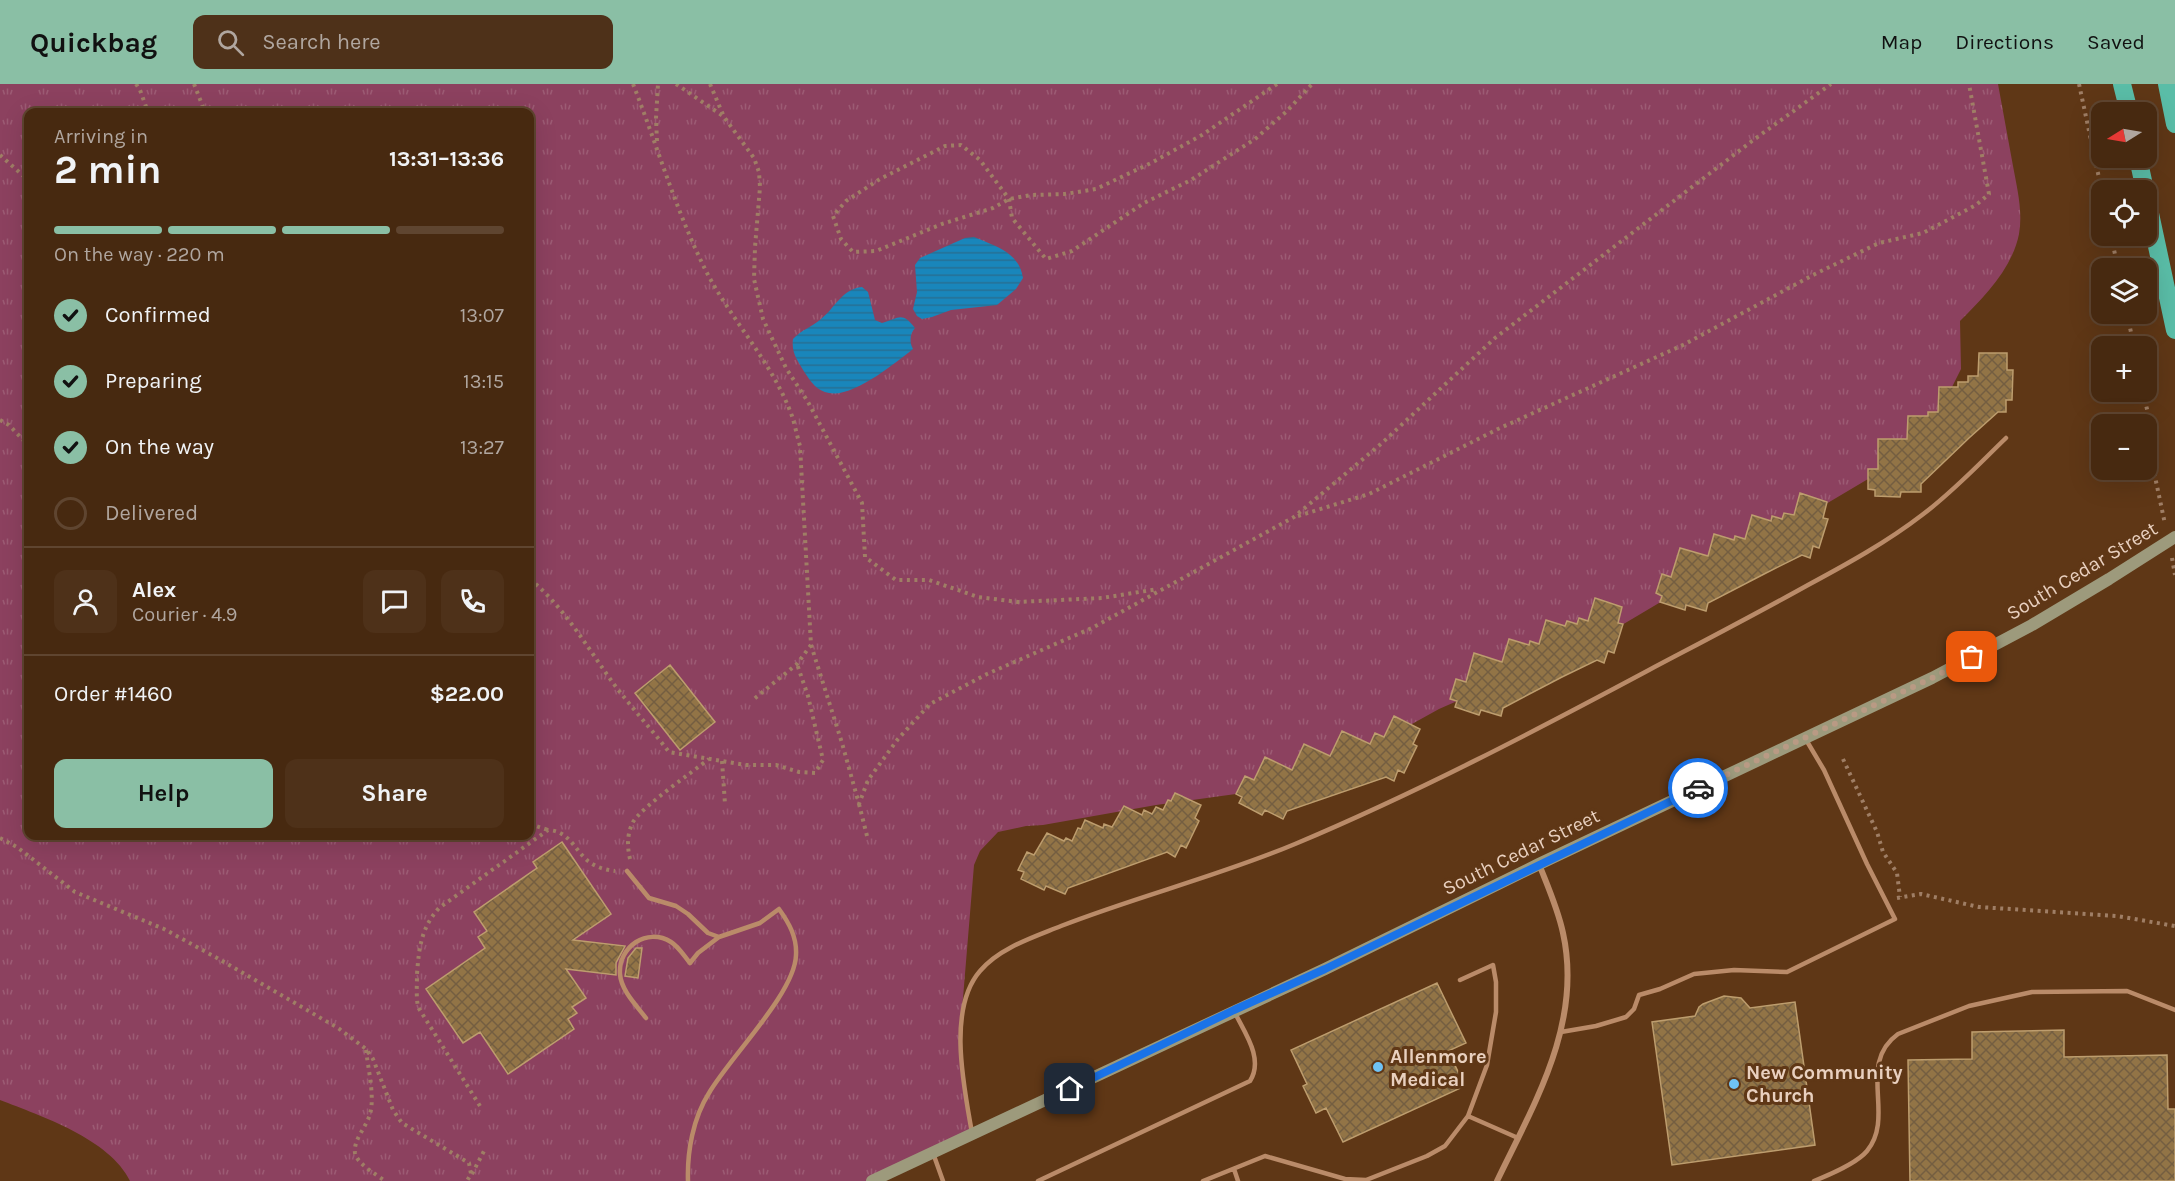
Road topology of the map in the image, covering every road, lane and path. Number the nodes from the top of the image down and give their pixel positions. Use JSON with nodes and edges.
{"nodes":[{"id":1,"x":136,"y":84,"type":"edge"},
{"id":2,"x":194,"y":84,"type":"edge"},
{"id":3,"x":633,"y":84,"type":"edge"},
{"id":4,"x":658,"y":84,"type":"edge"},
{"id":5,"x":676,"y":84,"type":"edge"},
{"id":6,"x":710,"y":84,"type":"edge"},
{"id":7,"x":1276,"y":84,"type":"edge"},
{"id":8,"x":1312,"y":84,"type":"edge"},
{"id":9,"x":1830,"y":84,"type":"edge"},
{"id":10,"x":1970,"y":84,"type":"edge"},
{"id":11,"x":2079,"y":84,"type":"edge"},
{"id":12,"x":2122,"y":84,"type":"edge"},
{"id":13,"x":2167,"y":84,"type":"edge"},
{"id":14,"x":2126,"y":102,"type":"edge"},
{"id":15,"x":147,"y":108,"type":"edge"},
{"id":16,"x":203,"y":108,"type":"edge"},
{"id":17,"x":724,"y":117,"type":"junction"},
{"id":18,"x":2175,"y":124,"type":"edge"},
{"id":19,"x":657,"y":145,"type":"junction"},
{"id":20,"x":0,"y":154,"type":"edge"},
{"id":21,"x":24,"y":176,"type":"edge"},
{"id":22,"x":2099,"y":180,"type":"edge"},
{"id":23,"x":1009,"y":199,"type":"junction"},
{"id":24,"x":2157,"y":246,"type":"edge"},
{"id":25,"x":2175,"y":330,"type":"edge"},
{"id":26,"x":2145,"y":402,"type":"edge"},
{"id":27,"x":0,"y":420,"type":"edge"},
{"id":28,"x":2006,"y":438,"type":"dead end"},
{"id":29,"x":24,"y":441,"type":"edge"},
{"id":30,"x":1294,"y":517,"type":"junction"},
{"id":31,"x":2171,"y":534,"type":"edge"},
{"id":32,"x":2170,"y":553,"type":"dead end"},
{"id":33,"x":2175,"y":575,"type":"edge"},
{"id":34,"x":534,"y":583,"type":"edge"},
{"id":35,"x":1161,"y":589,"type":"junction"},
{"id":36,"x":811,"y":645,"type":"junction"},
{"id":37,"x":797,"y":664,"type":"junction"},
{"id":38,"x":754,"y":699,"type":"dead end"},
{"id":39,"x":1805,"y":738,"type":"junction"},
{"id":40,"x":709,"y":759,"type":"junction"},
{"id":41,"x":1843,"y":759,"type":"dead end"},
{"id":42,"x":722,"y":761,"type":"junction"},
{"id":43,"x":725,"y":804,"type":"dead end"},
{"id":44,"x":859,"y":804,"type":"junction"},
{"id":45,"x":534,"y":825,"type":"edge"},
{"id":46,"x":548,"y":830,"type":"junction"},
{"id":47,"x":0,"y":838,"type":"edge"},
{"id":48,"x":868,"y":840,"type":"dead end"},
{"id":49,"x":1539,"y":864,"type":"junction"},
{"id":50,"x":634,"y":867,"type":"dead end"},
{"id":51,"x":627,"y":871,"type":"joint"},
{"id":52,"x":1900,"y":897,"type":"junction"},
{"id":53,"x":1887,"y":900,"type":"junction"},
{"id":54,"x":2175,"y":926,"type":"edge"},
{"id":55,"x":719,"y":937,"type":"junction"},
{"id":56,"x":1460,"y":980,"type":"dead end"},
{"id":57,"x":1234,"y":1010,"type":"junction"},
{"id":58,"x":2175,"y":1010,"type":"edge"},
{"id":59,"x":646,"y":1018,"type":"dead end"},
{"id":60,"x":1561,"y":1032,"type":"junction"},
{"id":61,"x":366,"y":1049,"type":"junction"},
{"id":62,"x":480,"y":1106,"type":"dead end"},
{"id":63,"x":1468,"y":1116,"type":"junction"},
{"id":64,"x":972,"y":1135,"type":"junction"},
{"id":65,"x":1518,"y":1138,"type":"junction"},
{"id":66,"x":484,"y":1151,"type":"dead end"},
{"id":67,"x":933,"y":1153,"type":"junction"},
{"id":68,"x":1234,"y":1169,"type":"junction"},
{"id":69,"x":471,"y":1174,"type":"junction"},
{"id":70,"x":385,"y":1181,"type":"edge"},
{"id":71,"x":467,"y":1181,"type":"edge"},
{"id":72,"x":688,"y":1181,"type":"edge"},
{"id":73,"x":872,"y":1181,"type":"edge"},
{"id":74,"x":943,"y":1181,"type":"edge"},
{"id":75,"x":1038,"y":1181,"type":"edge"},
{"id":76,"x":1203,"y":1181,"type":"edge"},
{"id":77,"x":1238,"y":1181,"type":"edge"},
{"id":78,"x":1497,"y":1181,"type":"edge"},
{"id":79,"x":1814,"y":1181,"type":"edge"}],
"edges":[{"from":1,"to":15,"type":"path"},
{"from":2,"to":16,"type":"path"},
{"from":3,"to":19,"type":"path"},
{"from":4,"to":19,"type":"path"},
{"from":5,"to":17,"type":"path"},
{"from":6,"to":17,"type":"path"},
{"from":7,"to":23,"type":"path"},
{"from":8,"to":23,"type":"path"},
{"from":9,"to":30,"type":"path"},
{"from":10,"to":30,"type":"path"},
{"from":11,"to":22,"type":"path"},
{"from":12,"to":14,"type":"highway"},
{"from":13,"to":18,"type":"highway"},
{"from":17,"to":35,"type":"path"},
{"from":19,"to":36,"type":"path"},
{"from":20,"to":21,"type":"path"},
{"from":23,"to":23,"type":"path"},
{"from":24,"to":25,"type":"highway"},
{"from":26,"to":31,"type":"path"},
{"from":27,"to":29,"type":"path"},
{"from":28,"to":64,"type":"lane"},
{"from":30,"to":35,"type":"path"},
{"from":31,"to":39,"type":"main road","name":"South Cedar Street"},
{"from":32,"to":33,"type":"path"},
{"from":34,"to":40,"type":"path"},
{"from":35,"to":44,"type":"path"},
{"from":36,"to":37,"type":"path"},
{"from":36,"to":44,"type":"path"},
{"from":37,"to":38,"type":"path"},
{"from":37,"to":42,"type":"path"},
{"from":39,"to":49,"type":"main road","name":"South Cedar Street"},
{"from":39,"to":53,"type":"lane"},
{"from":40,"to":42,"type":"path"},
{"from":40,"to":50,"type":"path"},
{"from":41,"to":52,"type":"path"},
{"from":42,"to":43,"type":"path"},
{"from":44,"to":48,"type":"path"},
{"from":45,"to":46,"type":"path"},
{"from":46,"to":51,"type":"path"},
{"from":46,"to":62,"type":"path"},
{"from":47,"to":61,"type":"path"},
{"from":49,"to":57,"type":"main road","name":"South Cedar Street"},
{"from":49,"to":60,"type":"street"},
{"from":51,"to":55,"type":"lane"},
{"from":52,"to":53,"type":"path"},
{"from":52,"to":54,"type":"path"},
{"from":53,"to":60,"type":"lane"},
{"from":55,"to":59,"type":"lane"},
{"from":55,"to":72,"type":"lane"},
{"from":56,"to":63,"type":"lane"},
{"from":57,"to":64,"type":"main road","name":"South Cedar Street"},
{"from":57,"to":75,"type":"lane"},
{"from":58,"to":79,"type":"lane"},
{"from":60,"to":65,"type":"street"},
{"from":61,"to":69,"type":"path"},
{"from":61,"to":70,"type":"path"},
{"from":63,"to":65,"type":"lane"},
{"from":63,"to":68,"type":"lane"},
{"from":64,"to":67,"type":"main road","name":"South Cedar Street"},
{"from":65,"to":78,"type":"street"},
{"from":66,"to":69,"type":"path"},
{"from":67,"to":73,"type":"main road","name":"South Cedar Street"},
{"from":67,"to":74,"type":"lane"},
{"from":68,"to":76,"type":"lane"},
{"from":68,"to":77,"type":"lane"},
{"from":69,"to":71,"type":"path"}]}
